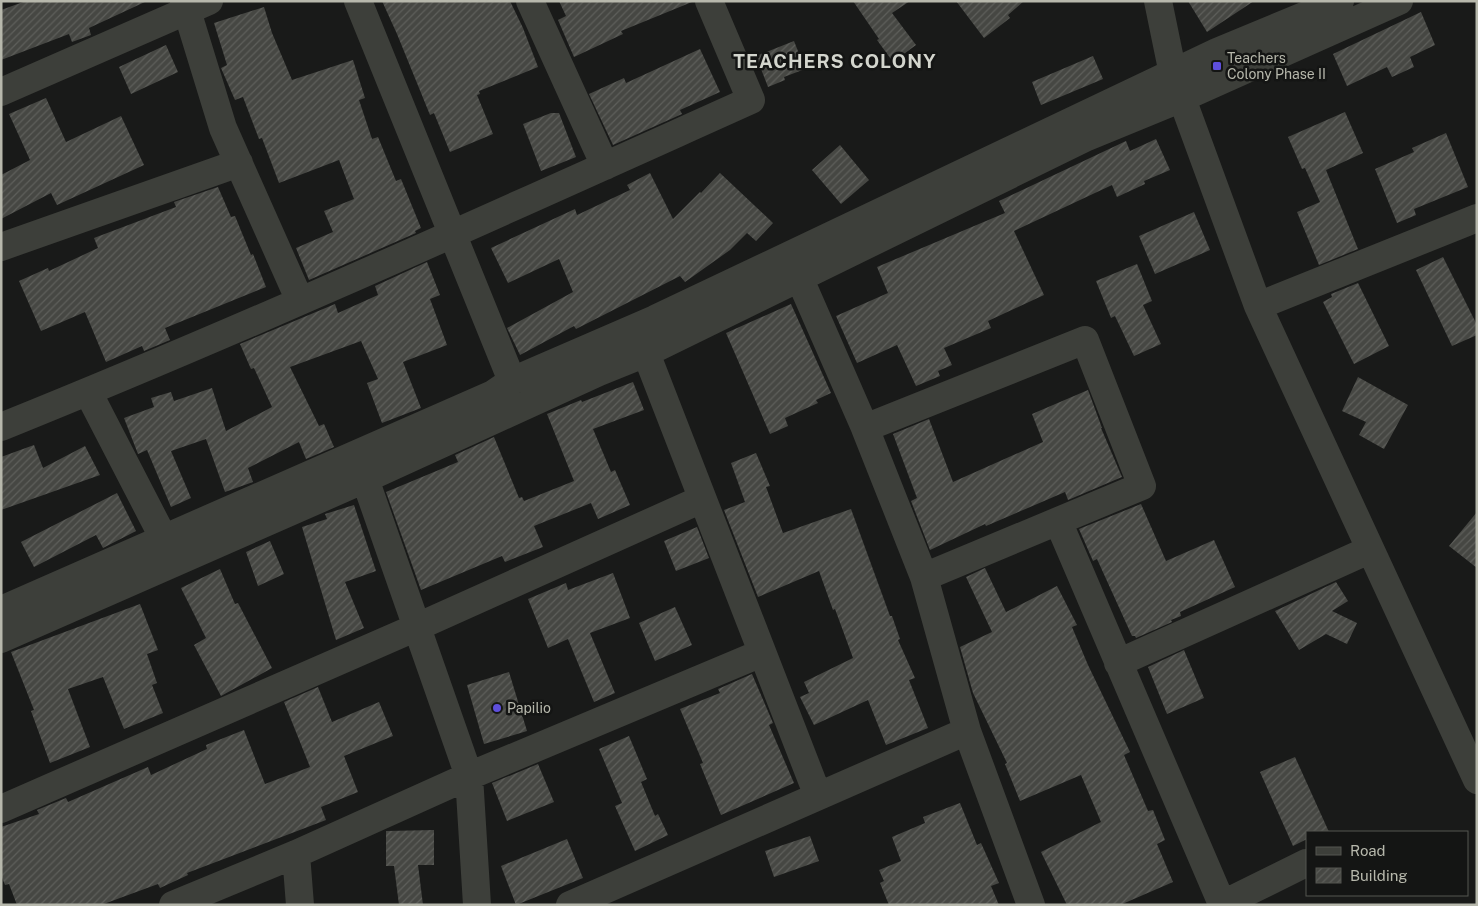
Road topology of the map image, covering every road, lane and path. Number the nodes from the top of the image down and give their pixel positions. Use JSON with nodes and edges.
{"nodes":[{"id":1,"x":358,"y":1,"type":"edge"},
{"id":2,"x":530,"y":1,"type":"edge"},
{"id":3,"x":709,"y":1,"type":"edge"},
{"id":4,"x":1158,"y":1,"type":"edge"},
{"id":5,"x":1340,"y":1,"type":"edge"},
{"id":6,"x":1399,"y":1,"type":"edge"},
{"id":7,"x":193,"y":4,"type":"edge"},
{"id":8,"x":1178,"y":86,"type":"junction"},
{"id":9,"x":1,"y":92,"type":"edge"},
{"id":10,"x":239,"y":164,"type":"junction"},
{"id":11,"x":605,"y":166,"type":"junction"},
{"id":12,"x":1477,"y":218,"type":"edge"},
{"id":13,"x":452,"y":235,"type":"junction"},
{"id":14,"x":1,"y":247,"type":"edge"},
{"id":15,"x":799,"y":277,"type":"junction"},
{"id":16,"x":300,"y":301,"type":"junction"},
{"id":17,"x":1258,"y":306,"type":"junction"},
{"id":18,"x":646,"y":353,"type":"junction"},
{"id":19,"x":512,"y":382,"type":"junction"},
{"id":20,"x":88,"y":392,"type":"junction"},
{"id":21,"x":1,"y":427,"type":"edge"},
{"id":22,"x":865,"y":428,"type":"junction"},
{"id":23,"x":352,"y":456,"type":"junction"},
{"id":24,"x":365,"y":479,"type":"junction"},
{"id":25,"x":702,"y":499,"type":"junction"},
{"id":26,"x":1058,"y":521,"type":"junction"},
{"id":27,"x":163,"y":537,"type":"junction"},
{"id":28,"x":1369,"y":550,"type":"junction"},
{"id":29,"x":924,"y":577,"type":"junction"},
{"id":30,"x":1,"y":610,"type":"edge"},
{"id":31,"x":417,"y":627,"type":"junction"},
{"id":32,"x":1,"y":639,"type":"edge"},
{"id":33,"x":762,"y":653,"type":"junction"},
{"id":34,"x":1118,"y":663,"type":"junction"},
{"id":35,"x":966,"y":731,"type":"junction"},
{"id":36,"x":469,"y":776,"type":"junction"},
{"id":37,"x":1477,"y":780,"type":"edge"},
{"id":38,"x":818,"y":796,"type":"junction"},
{"id":39,"x":1,"y":809,"type":"edge"},
{"id":40,"x":296,"y":854,"type":"junction"},
{"id":41,"x":1306,"y":863,"type":"edge"},
{"id":42,"x":173,"y":905,"type":"edge"},
{"id":43,"x":300,"y":905,"type":"edge"},
{"id":44,"x":478,"y":905,"type":"edge"},
{"id":45,"x":570,"y":905,"type":"edge"},
{"id":46,"x":1031,"y":905,"type":"edge"},
{"id":47,"x":1221,"y":905,"type":"edge"}],
"edges":[{"from":1,"to":13,"type":"street"},
{"from":2,"to":11,"type":"street"},
{"from":3,"to":11,"type":"street"},
{"from":4,"to":8,"type":"street"},
{"from":5,"to":8,"type":"street"},
{"from":6,"to":8,"type":"street"},
{"from":7,"to":9,"type":"street"},
{"from":7,"to":10,"type":"street"},
{"from":8,"to":15,"type":"street"},
{"from":8,"to":17,"type":"street"},
{"from":8,"to":19,"type":"street"},
{"from":10,"to":14,"type":"street"},
{"from":10,"to":16,"type":"street"},
{"from":11,"to":13,"type":"street"},
{"from":12,"to":17,"type":"street"},
{"from":13,"to":16,"type":"street"},
{"from":13,"to":19,"type":"street"},
{"from":15,"to":18,"type":"street"},
{"from":15,"to":22,"type":"street"},
{"from":16,"to":20,"type":"street"},
{"from":17,"to":28,"type":"street"},
{"from":18,"to":24,"type":"street"},
{"from":18,"to":25,"type":"street"},
{"from":19,"to":23,"type":"street"},
{"from":20,"to":21,"type":"street"},
{"from":20,"to":27,"type":"street"},
{"from":22,"to":26,"type":"street"},
{"from":22,"to":29,"type":"street"},
{"from":23,"to":24,"type":"street"},
{"from":23,"to":27,"type":"street"},
{"from":24,"to":31,"type":"street"},
{"from":24,"to":32,"type":"street"},
{"from":25,"to":31,"type":"street"},
{"from":25,"to":33,"type":"street"},
{"from":26,"to":29,"type":"street"},
{"from":26,"to":34,"type":"street"},
{"from":27,"to":30,"type":"street"},
{"from":28,"to":34,"type":"street"},
{"from":28,"to":37,"type":"street"},
{"from":29,"to":35,"type":"street"},
{"from":31,"to":36,"type":"street"},
{"from":31,"to":39,"type":"street"},
{"from":33,"to":36,"type":"street"},
{"from":33,"to":38,"type":"street"},
{"from":34,"to":47,"type":"street"},
{"from":35,"to":38,"type":"street"},
{"from":35,"to":46,"type":"street"},
{"from":36,"to":40,"type":"street"},
{"from":36,"to":44,"type":"street"},
{"from":38,"to":45,"type":"street"},
{"from":40,"to":42,"type":"street"},
{"from":40,"to":43,"type":"street"},
{"from":41,"to":47,"type":"street"}]}
